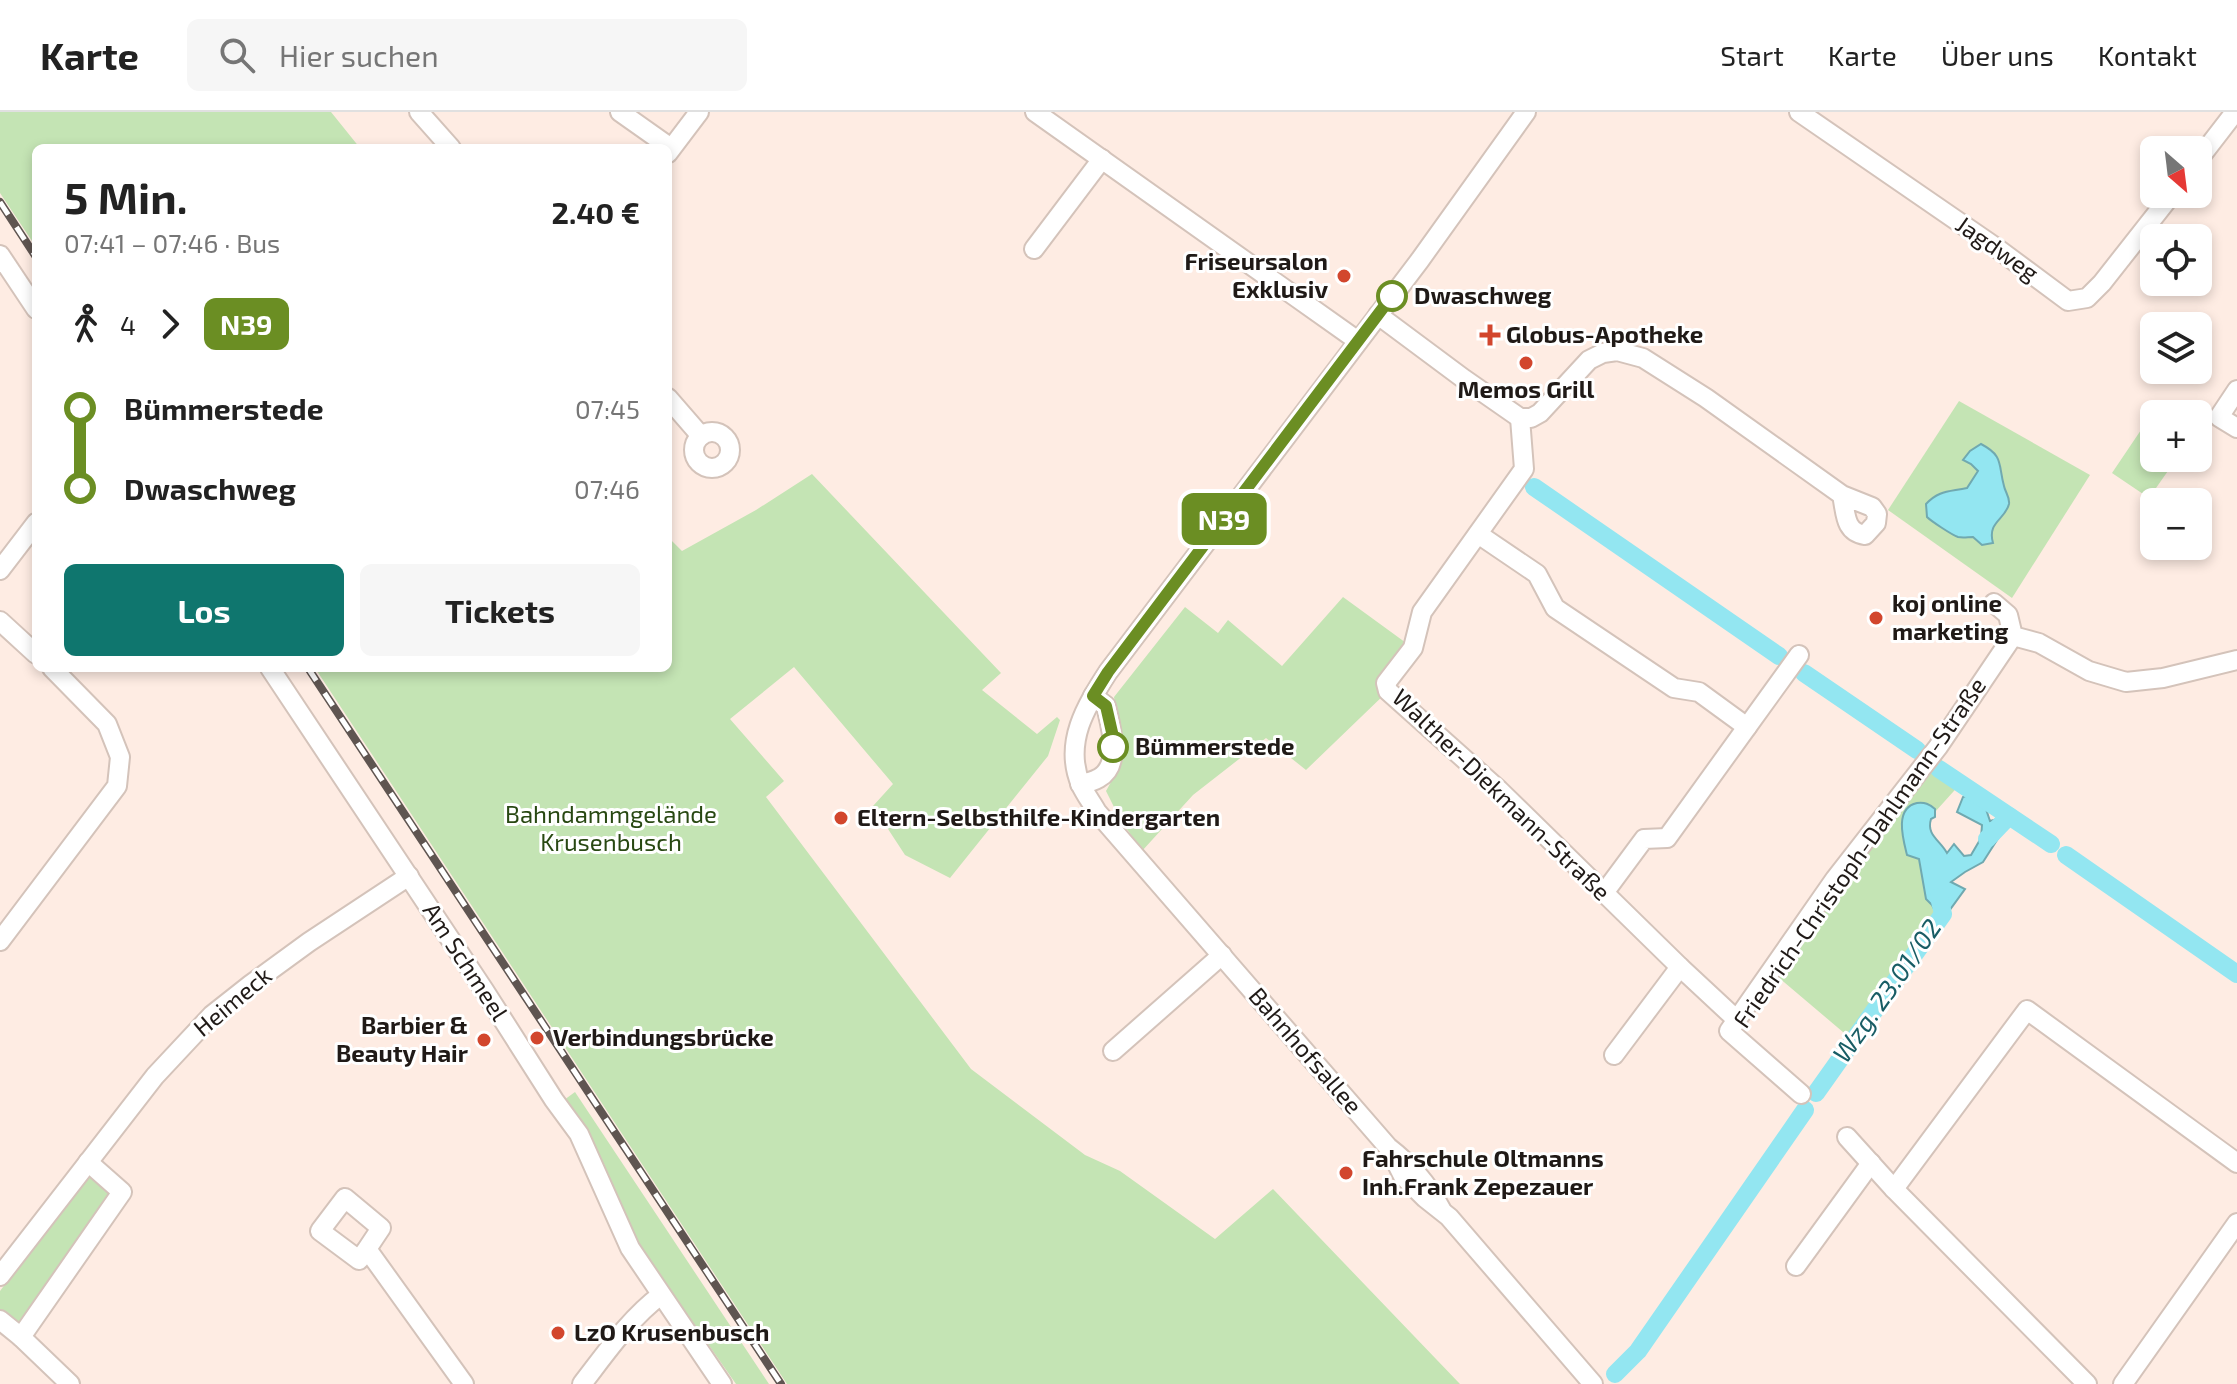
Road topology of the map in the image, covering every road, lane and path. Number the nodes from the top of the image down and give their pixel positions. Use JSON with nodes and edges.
{"nodes":[{"id":1,"x":620,"y":112,"type":"edge"},
{"id":2,"x":699,"y":112,"type":"edge"},
{"id":3,"x":1035,"y":112,"type":"edge"},
{"id":4,"x":1526,"y":112,"type":"edge"},
{"id":5,"x":1799,"y":112,"type":"edge"},
{"id":6,"x":2235,"y":112,"type":"edge"},
{"id":7,"x":429,"y":116,"type":"edge"},
{"id":8,"x":2212,"y":142,"type":"edge"},
{"id":9,"x":448,"y":144,"type":"edge"},
{"id":10,"x":661,"y":144,"type":"edge"},
{"id":11,"x":672,"y":148,"type":"edge"},
{"id":12,"x":1102,"y":159,"type":"junction"},
{"id":13,"x":2161,"y":208,"type":"edge"},
{"id":14,"x":1034,"y":249,"type":"dead end"},
{"id":15,"x":0,"y":255,"type":"edge"},
{"id":16,"x":32,"y":303,"type":"edge"},
{"id":17,"x":1378,"y":315,"type":"junction"},
{"id":18,"x":1358,"y":341,"type":"junction"},
{"id":19,"x":2237,"y":390,"type":"edge"},
{"id":20,"x":672,"y":403,"type":"edge"},
{"id":21,"x":1520,"y":418,"type":"junction"},
{"id":22,"x":2237,"y":428,"type":"edge"},
{"id":23,"x":701,"y":436,"type":"dead end"},
{"id":24,"x":1842,"y":495,"type":"dead end"},
{"id":25,"x":32,"y":528,"type":"edge"},
{"id":26,"x":1478,"y":534,"type":"junction"},
{"id":27,"x":0,"y":570,"type":"edge"},
{"id":28,"x":1994,"y":603,"type":"dead end"},
{"id":29,"x":0,"y":621,"type":"edge"},
{"id":30,"x":2013,"y":636,"type":"junction"},
{"id":31,"x":32,"y":650,"type":"edge"},
{"id":32,"x":1799,"y":655,"type":"dead end"},
{"id":33,"x":2237,"y":660,"type":"edge"},
{"id":34,"x":56,"y":672,"type":"edge"},
{"id":35,"x":273,"y":672,"type":"edge"},
{"id":36,"x":1093,"y":696,"type":"junction"},
{"id":37,"x":1747,"y":727,"type":"junction"},
{"id":38,"x":1078,"y":777,"type":"junction"},
{"id":39,"x":409,"y":876,"type":"junction"},
{"id":40,"x":1604,"y":893,"type":"junction"},
{"id":41,"x":0,"y":941,"type":"edge"},
{"id":42,"x":1222,"y":955,"type":"junction"},
{"id":43,"x":1680,"y":967,"type":"junction"},
{"id":44,"x":1737,"y":1020,"type":"junction"},
{"id":45,"x":1113,"y":1051,"type":"dead end"},
{"id":46,"x":1614,"y":1055,"type":"dead end"},
{"id":47,"x":1801,"y":1094,"type":"dead end"},
{"id":48,"x":1847,"y":1137,"type":"dead end"},
{"id":49,"x":88,"y":1162,"type":"junction"},
{"id":50,"x":1871,"y":1163,"type":"junction"},
{"id":51,"x":2237,"y":1163,"type":"edge"},
{"id":52,"x":1894,"y":1189,"type":"junction"},
{"id":53,"x":2237,"y":1223,"type":"edge"},
{"id":54,"x":367,"y":1249,"type":"dead end"},
{"id":55,"x":1796,"y":1266,"type":"dead end"},
{"id":56,"x":0,"y":1276,"type":"edge"},
{"id":57,"x":661,"y":1295,"type":"junction"},
{"id":58,"x":0,"y":1320,"type":"edge"},
{"id":59,"x":21,"y":1337,"type":"junction"},
{"id":60,"x":70,"y":1384,"type":"edge"},
{"id":61,"x":464,"y":1384,"type":"edge"},
{"id":62,"x":582,"y":1384,"type":"edge"},
{"id":63,"x":722,"y":1384,"type":"edge"},
{"id":64,"x":1593,"y":1384,"type":"edge"},
{"id":65,"x":2087,"y":1384,"type":"edge"},
{"id":66,"x":2123,"y":1384,"type":"edge"}],
"edges":[{"from":1,"to":10,"type":"street"},
{"from":2,"to":11,"type":"street"},
{"from":3,"to":12,"type":"street"},
{"from":4,"to":17,"type":"street"},
{"from":5,"to":13,"type":"street","name":"Jagdweg"},
{"from":6,"to":8,"type":"street"},
{"from":7,"to":9,"type":"street"},
{"from":12,"to":14,"type":"street"},
{"from":12,"to":18,"type":"street"},
{"from":15,"to":16,"type":"street"},
{"from":17,"to":18,"type":"street"},
{"from":17,"to":21,"type":"street"},
{"from":18,"to":36,"type":"street"},
{"from":19,"to":22,"type":"street"},
{"from":20,"to":23,"type":"street"},
{"from":21,"to":24,"type":"street"},
{"from":21,"to":26,"type":"street","name":"Walther-Diekmann-Straße"},
{"from":25,"to":27,"type":"street"},
{"from":26,"to":37,"type":"street"},
{"from":26,"to":40,"type":"street","name":"Walther-Diekmann-Straße"},
{"from":28,"to":30,"type":"street"},
{"from":29,"to":31,"type":"street"},
{"from":30,"to":33,"type":"street"},
{"from":30,"to":44,"type":"street","name":"Friedrich-Christoph-Dahlmann-Straße"},
{"from":32,"to":37,"type":"street"},
{"from":34,"to":41,"type":"street"},
{"from":35,"to":39,"type":"street","name":"Am Schmeel"},
{"from":36,"to":38,"type":"street"},
{"from":36,"to":38,"type":"street"},
{"from":37,"to":40,"type":"street"},
{"from":38,"to":42,"type":"street","name":"Bahnhofsallee"},
{"from":39,"to":49,"type":"street","name":"Heimeck"},
{"from":39,"to":57,"type":"street","name":"Am Schmeel"},
{"from":40,"to":43,"type":"street","name":"Walther-Diekmann-Straße"},
{"from":42,"to":45,"type":"street"},
{"from":42,"to":64,"type":"street","name":"Bahnhofsallee"},
{"from":43,"to":44,"type":"street","name":"Walther-Diekmann-Straße"},
{"from":43,"to":46,"type":"street"},
{"from":44,"to":47,"type":"street","name":"Friedrich-Christoph-Dahlmann-Straße"},
{"from":48,"to":50,"type":"street"},
{"from":49,"to":56,"type":"street","name":"Heimeck"},
{"from":49,"to":59,"type":"street"},
{"from":50,"to":52,"type":"street"},
{"from":50,"to":55,"type":"street"},
{"from":51,"to":52,"type":"street"},
{"from":52,"to":65,"type":"street"},
{"from":53,"to":66,"type":"street"},
{"from":54,"to":61,"type":"street"},
{"from":57,"to":62,"type":"street"},
{"from":57,"to":63,"type":"street","name":"Am Schmeel"},
{"from":58,"to":59,"type":"street"},
{"from":59,"to":60,"type":"street"}]}
